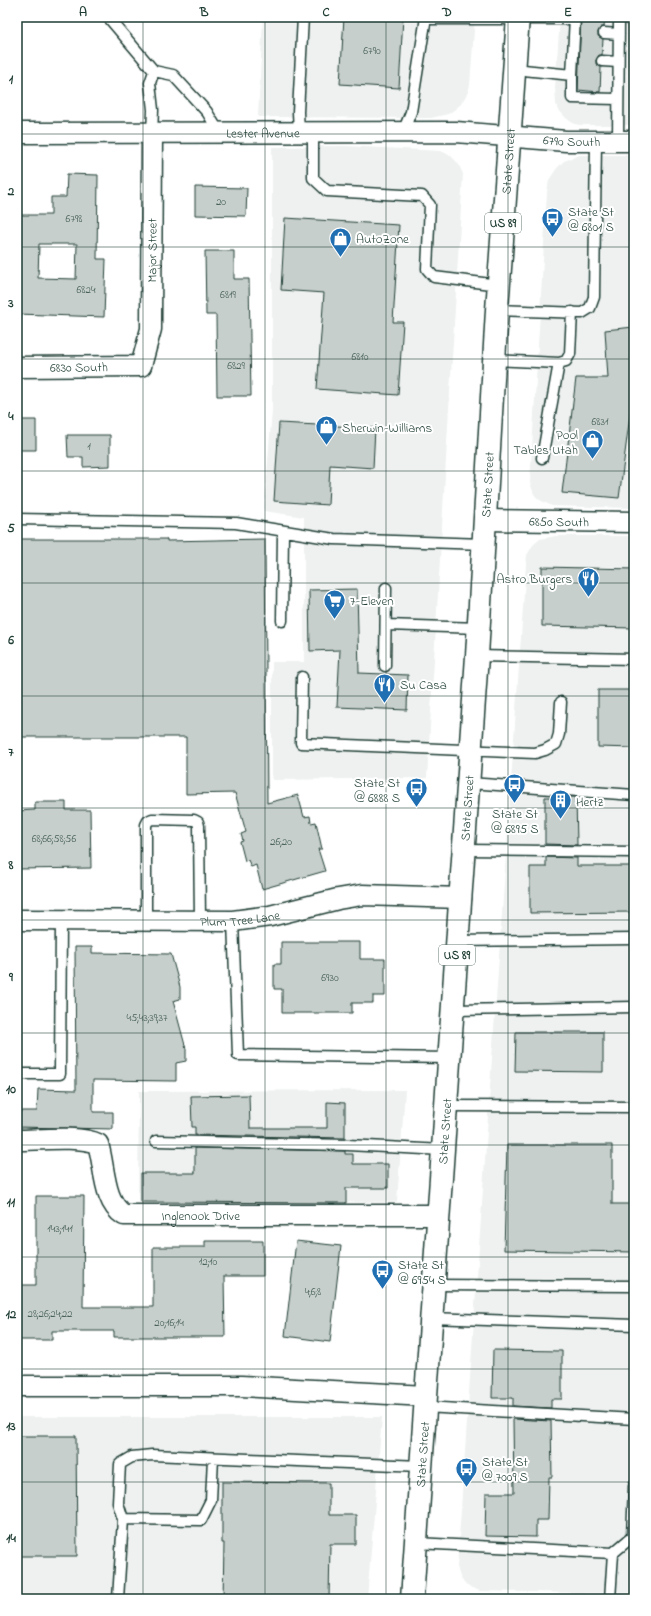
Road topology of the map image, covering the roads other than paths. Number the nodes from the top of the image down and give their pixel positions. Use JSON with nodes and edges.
{"nodes":[{"id":1,"x":108,"y":17,"type":"edge"},
{"id":2,"x":303,"y":17,"type":"edge"},
{"id":3,"x":619,"y":17,"type":"edge"},
{"id":4,"x":426,"y":18,"type":"edge"},
{"id":5,"x":518,"y":18,"type":"edge"},
{"id":6,"x":575,"y":18,"type":"edge"},
{"id":7,"x":604,"y":33,"type":"dead end"},
{"id":8,"x":619,"y":34,"type":"junction"},
{"id":9,"x":602,"y":61,"type":"dead end"},
{"id":10,"x":618,"y":62,"type":"junction"},
{"id":11,"x":514,"y":69,"type":"junction"},
{"id":12,"x":154,"y":71,"type":"junction"},
{"id":13,"x":572,"y":75,"type":"junction"},
{"id":14,"x":618,"y":99,"type":"junction"},
{"id":15,"x":219,"y":132,"type":"junction"},
{"id":16,"x":306,"y":132,"type":"junction"},
{"id":17,"x":402,"y":132,"type":"junction"},
{"id":18,"x":17,"y":133,"type":"edge"},
{"id":19,"x":152,"y":133,"type":"junction"},
{"id":20,"x":510,"y":136,"type":"junction"},
{"id":21,"x":596,"y":140,"type":"junction"},
{"id":22,"x":626,"y":141,"type":"edge"},
{"id":23,"x":499,"y":285,"type":"junction"},
{"id":24,"x":497,"y":310,"type":"junction"},
{"id":25,"x":572,"y":312,"type":"junction"},
{"id":26,"x":494,"y":360,"type":"junction"},
{"id":27,"x":559,"y":363,"type":"junction"},
{"id":28,"x":141,"y":366,"type":"joint"},
{"id":29,"x":17,"y":367,"type":"edge"},
{"id":30,"x":542,"y":458,"type":"dead end"},
{"id":31,"x":17,"y":520,"type":"edge"},
{"id":32,"x":485,"y":520,"type":"junction"},
{"id":33,"x":634,"y":522,"type":"edge"},
{"id":34,"x":283,"y":531,"type":"junction"},
{"id":35,"x":484,"y":544,"type":"junction"},
{"id":36,"x":386,"y":588,"type":"dead end"},
{"id":37,"x":282,"y":620,"type":"dead end"},
{"id":38,"x":386,"y":625,"type":"junction"},
{"id":39,"x":479,"y":628,"type":"junction"},
{"id":40,"x":477,"y":656,"type":"junction"},
{"id":41,"x":634,"y":660,"type":"edge"},
{"id":42,"x":385,"y":666,"type":"dead end"},
{"id":43,"x":302,"y":677,"type":"dead end"},
{"id":44,"x":561,"y":702,"type":"dead end"},
{"id":45,"x":471,"y":751,"type":"junction"},
{"id":46,"x":469,"y":783,"type":"junction"},
{"id":47,"x":634,"y":795,"type":"edge"},
{"id":48,"x":464,"y":850,"type":"junction"},
{"id":49,"x":634,"y":852,"type":"edge"},
{"id":50,"x":461,"y":898,"type":"junction"},
{"id":51,"x":17,"y":920,"type":"edge"},
{"id":52,"x":146,"y":920,"type":"junction"},
{"id":53,"x":61,"y":921,"type":"junction"},
{"id":54,"x":200,"y":921,"type":"junction"},
{"id":55,"x":233,"y":921,"type":"junction"},
{"id":56,"x":634,"y":939,"type":"edge"},
{"id":57,"x":458,"y":941,"type":"junction"},
{"id":58,"x":634,"y":1007,"type":"edge"},
{"id":59,"x":453,"y":1010,"type":"junction"},
{"id":60,"x":450,"y":1058,"type":"junction"},
{"id":61,"x":17,"y":1074,"type":"edge"},
{"id":62,"x":446,"y":1106,"type":"junction"},
{"id":63,"x":634,"y":1107,"type":"edge"},
{"id":64,"x":17,"y":1140,"type":"edge"},
{"id":65,"x":156,"y":1141,"type":"dead end"},
{"id":66,"x":443,"y":1150,"type":"junction"},
{"id":67,"x":439,"y":1215,"type":"junction"},
{"id":68,"x":434,"y":1285,"type":"junction"},
{"id":69,"x":634,"y":1286,"type":"edge"},
{"id":70,"x":431,"y":1318,"type":"junction"},
{"id":71,"x":634,"y":1325,"type":"edge"},
{"id":72,"x":17,"y":1386,"type":"edge"},
{"id":73,"x":426,"y":1402,"type":"junction"},
{"id":74,"x":634,"y":1419,"type":"edge"},
{"id":75,"x":213,"y":1458,"type":"junction"},
{"id":76,"x":421,"y":1466,"type":"junction"},
{"id":77,"x":634,"y":1486,"type":"edge"},
{"id":78,"x":123,"y":1519,"type":"junction"},
{"id":79,"x":416,"y":1543,"type":"junction"},
{"id":80,"x":613,"y":1553,"type":"junction"},
{"id":81,"x":118,"y":1599,"type":"edge"},
{"id":82,"x":412,"y":1599,"type":"edge"},
{"id":83,"x":610,"y":1599,"type":"edge"}],
"edges":[{"from":1,"to":12,"type":"lane"},
{"from":2,"to":16,"type":"lane"},
{"from":3,"to":8,"type":"lane"},
{"from":4,"to":5,"type":"lane"},
{"from":4,"to":17,"type":"lane"},
{"from":5,"to":6,"type":"lane"},
{"from":5,"to":11,"type":"main road","name":"State Street","number":"US 89"},
{"from":6,"to":13,"type":"lane"},
{"from":7,"to":8,"type":"lane"},
{"from":8,"to":10,"type":"lane"},
{"from":9,"to":10,"type":"lane"},
{"from":10,"to":14,"type":"lane"},
{"from":11,"to":13,"type":"lane"},
{"from":11,"to":20,"type":"main road","name":"State Street","number":"US 89"},
{"from":12,"to":15,"type":"lane"},
{"from":12,"to":19,"type":"lane"},
{"from":13,"to":14,"type":"lane"},
{"from":14,"to":22,"type":"lane"},
{"from":15,"to":16,"type":"street","name":"Lester Avenue"},
{"from":15,"to":19,"type":"street","name":"Lester Avenue"},
{"from":16,"to":17,"type":"street","name":"Lester Avenue"},
{"from":16,"to":23,"type":"lane"},
{"from":17,"to":20,"type":"street","name":"Lester Avenue"},
{"from":18,"to":19,"type":"street","name":"Lester Avenue"},
{"from":19,"to":28,"type":"street","name":"Major Street"},
{"from":20,"to":21,"type":"street","name":"6790 South"},
{"from":20,"to":23,"type":"main road","name":"State Street","number":"US 89"},
{"from":21,"to":22,"type":"street","name":"6790 South"},
{"from":21,"to":25,"type":"lane"},
{"from":23,"to":24,"type":"main road","name":"State Street","number":"US 89"},
{"from":24,"to":25,"type":"lane"},
{"from":24,"to":26,"type":"main road","name":"State Street","number":"US 89"},
{"from":25,"to":27,"type":"lane"},
{"from":26,"to":27,"type":"lane"},
{"from":26,"to":32,"type":"main road","name":"State Street","number":"US 89"},
{"from":27,"to":30,"type":"lane"},
{"from":28,"to":29,"type":"street","name":"6830 South"},
{"from":31,"to":34,"type":"lane"},
{"from":32,"to":33,"type":"street","name":"6850 South"},
{"from":32,"to":35,"type":"main road","name":"State Street","number":"US 89"},
{"from":34,"to":35,"type":"lane"},
{"from":34,"to":37,"type":"lane"},
{"from":35,"to":39,"type":"main road","name":"State Street","number":"US 89"},
{"from":36,"to":38,"type":"lane"},
{"from":38,"to":39,"type":"lane"},
{"from":38,"to":42,"type":"lane"},
{"from":39,"to":40,"type":"main road","name":"State Street","number":"US 89"},
{"from":40,"to":41,"type":"lane"},
{"from":40,"to":45,"type":"main road","name":"State Street","number":"US 89"},
{"from":43,"to":45,"type":"lane"},
{"from":44,"to":45,"type":"lane"},
{"from":45,"to":46,"type":"main road","name":"State Street","number":"US 89"},
{"from":46,"to":47,"type":"lane"},
{"from":46,"to":48,"type":"main road","name":"State Street","number":"US 89"},
{"from":48,"to":49,"type":"lane"},
{"from":48,"to":50,"type":"main road","name":"State Street","number":"US 89"},
{"from":50,"to":55,"type":"street","name":"Plum Tree Lane"},
{"from":50,"to":57,"type":"main road","name":"State Street","number":"US 89"},
{"from":51,"to":53,"type":"street","name":"Plum Tree Lane"},
{"from":52,"to":53,"type":"street","name":"Plum Tree Lane"},
{"from":52,"to":54,"type":"street","name":"Plum Tree Lane"},
{"from":52,"to":54,"type":"lane"},
{"from":53,"to":61,"type":"lane"},
{"from":54,"to":55,"type":"street","name":"Plum Tree Lane"},
{"from":55,"to":60,"type":"lane"},
{"from":56,"to":57,"type":"lane"},
{"from":57,"to":59,"type":"main road","name":"State Street","number":"US 89"},
{"from":58,"to":59,"type":"lane"},
{"from":59,"to":60,"type":"main road","name":"State Street","number":"US 89"},
{"from":60,"to":62,"type":"main road","name":"State Street","number":"US 89"},
{"from":62,"to":63,"type":"lane"},
{"from":62,"to":66,"type":"main road","name":"State Street","number":"US 89"},
{"from":64,"to":67,"type":"street","name":"Inglenook Drive"},
{"from":65,"to":66,"type":"lane"},
{"from":66,"to":67,"type":"main road","name":"State Street","number":"US 89"},
{"from":67,"to":68,"type":"main road","name":"State Street","number":"US 89"},
{"from":68,"to":69,"type":"lane"},
{"from":68,"to":70,"type":"main road","name":"State Street","number":"US 89"},
{"from":70,"to":71,"type":"lane"},
{"from":70,"to":73,"type":"main road","name":"State Street","number":"US 89"},
{"from":72,"to":73,"type":"street"},
{"from":73,"to":74,"type":"lane"},
{"from":73,"to":76,"type":"main road","name":"State Street","number":"US 89"},
{"from":75,"to":76,"type":"lane"},
{"from":75,"to":78,"type":"lane"},
{"from":75,"to":78,"type":"lane"},
{"from":76,"to":79,"type":"main road","name":"State Street","number":"US 89"},
{"from":77,"to":80,"type":"lane"},
{"from":78,"to":81,"type":"lane"},
{"from":79,"to":80,"type":"lane"},
{"from":79,"to":82,"type":"main road","name":"State Street","number":"US 89"},
{"from":80,"to":83,"type":"lane"}]}
